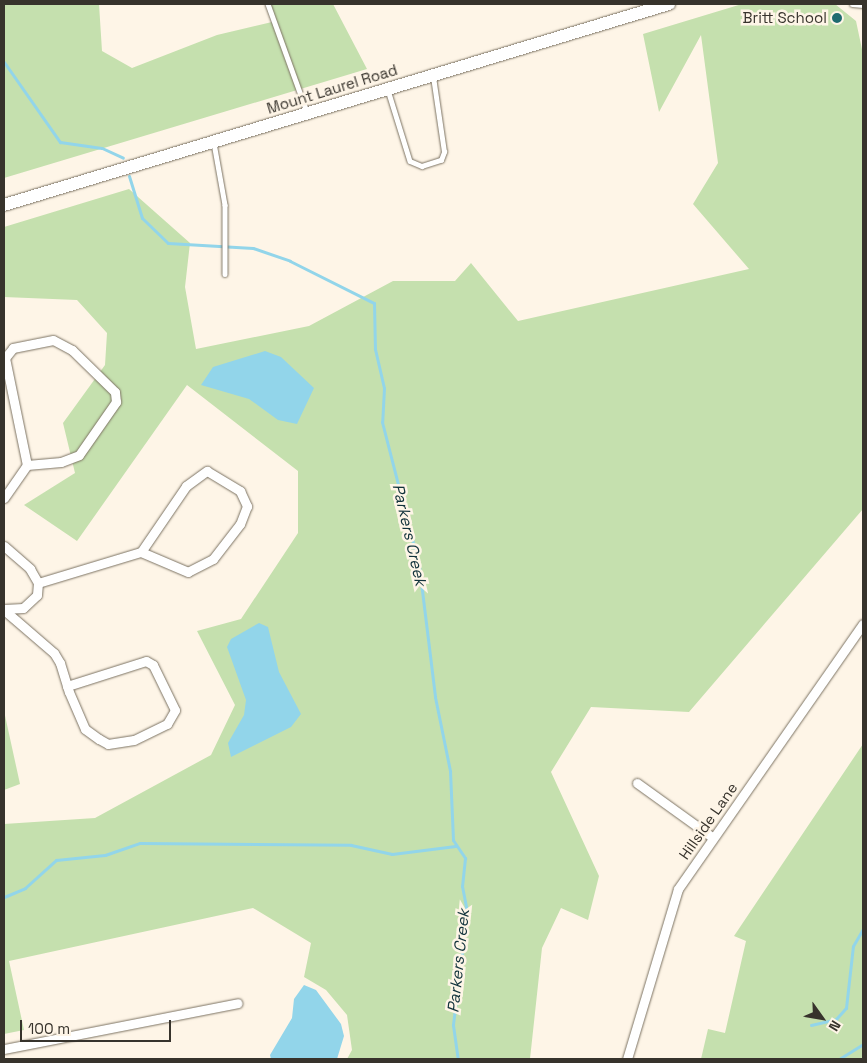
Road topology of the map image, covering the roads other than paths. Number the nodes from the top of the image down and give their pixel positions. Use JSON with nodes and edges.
{"nodes":[{"id":1,"x":268,"y":4,"type":"edge"},
{"id":2,"x":670,"y":4,"type":"edge"},
{"id":3,"x":852,"y":4,"type":"edge"},
{"id":4,"x":863,"y":5,"type":"edge"},
{"id":5,"x":432,"y":76,"type":"junction"},
{"id":6,"x":388,"y":89,"type":"junction"},
{"id":7,"x":307,"y":113,"type":"junction"},
{"id":8,"x":214,"y":142,"type":"junction"},
{"id":9,"x":4,"y":205,"type":"edge"},
{"id":10,"x":225,"y":274,"type":"dead end"},
{"id":11,"x":27,"y":464,"type":"junction"},
{"id":12,"x":4,"y":498,"type":"edge"},
{"id":13,"x":4,"y":546,"type":"edge"},
{"id":14,"x":141,"y":552,"type":"junction"},
{"id":15,"x":38,"y":583,"type":"junction"},
{"id":16,"x":4,"y":610,"type":"edge"},
{"id":17,"x":863,"y":624,"type":"edge"},
{"id":18,"x":67,"y":686,"type":"junction"},
{"id":19,"x":637,"y":783,"type":"dead end"},
{"id":20,"x":712,"y":838,"type":"junction"},
{"id":21,"x":238,"y":1004,"type":"dead end"},
{"id":22,"x":4,"y":1049,"type":"edge"},
{"id":23,"x":626,"y":1059,"type":"edge"}],
"edges":[{"from":1,"to":7,"type":"lane"},
{"from":2,"to":5,"type":"main road","name":"Mount Laurel Road"},
{"from":3,"to":4,"type":"lane"},
{"from":5,"to":6,"type":"main road","name":"Mount Laurel Road"},
{"from":5,"to":6,"type":"lane"},
{"from":6,"to":7,"type":"main road","name":"Mount Laurel Road"},
{"from":7,"to":8,"type":"main road","name":"Mount Laurel Road"},
{"from":8,"to":9,"type":"main road","name":"Mount Laurel Road"},
{"from":8,"to":10,"type":"lane"},
{"from":11,"to":11,"type":"street"},
{"from":11,"to":12,"type":"street"},
{"from":13,"to":15,"type":"street"},
{"from":14,"to":14,"type":"street"},
{"from":14,"to":15,"type":"street"},
{"from":15,"to":16,"type":"street"},
{"from":16,"to":18,"type":"street"},
{"from":17,"to":20,"type":"street","name":"Hillside Lane"},
{"from":18,"to":18,"type":"street"},
{"from":19,"to":20,"type":"street"},
{"from":20,"to":23,"type":"street","name":"Hillside Lane"},
{"from":21,"to":22,"type":"street"}]}
